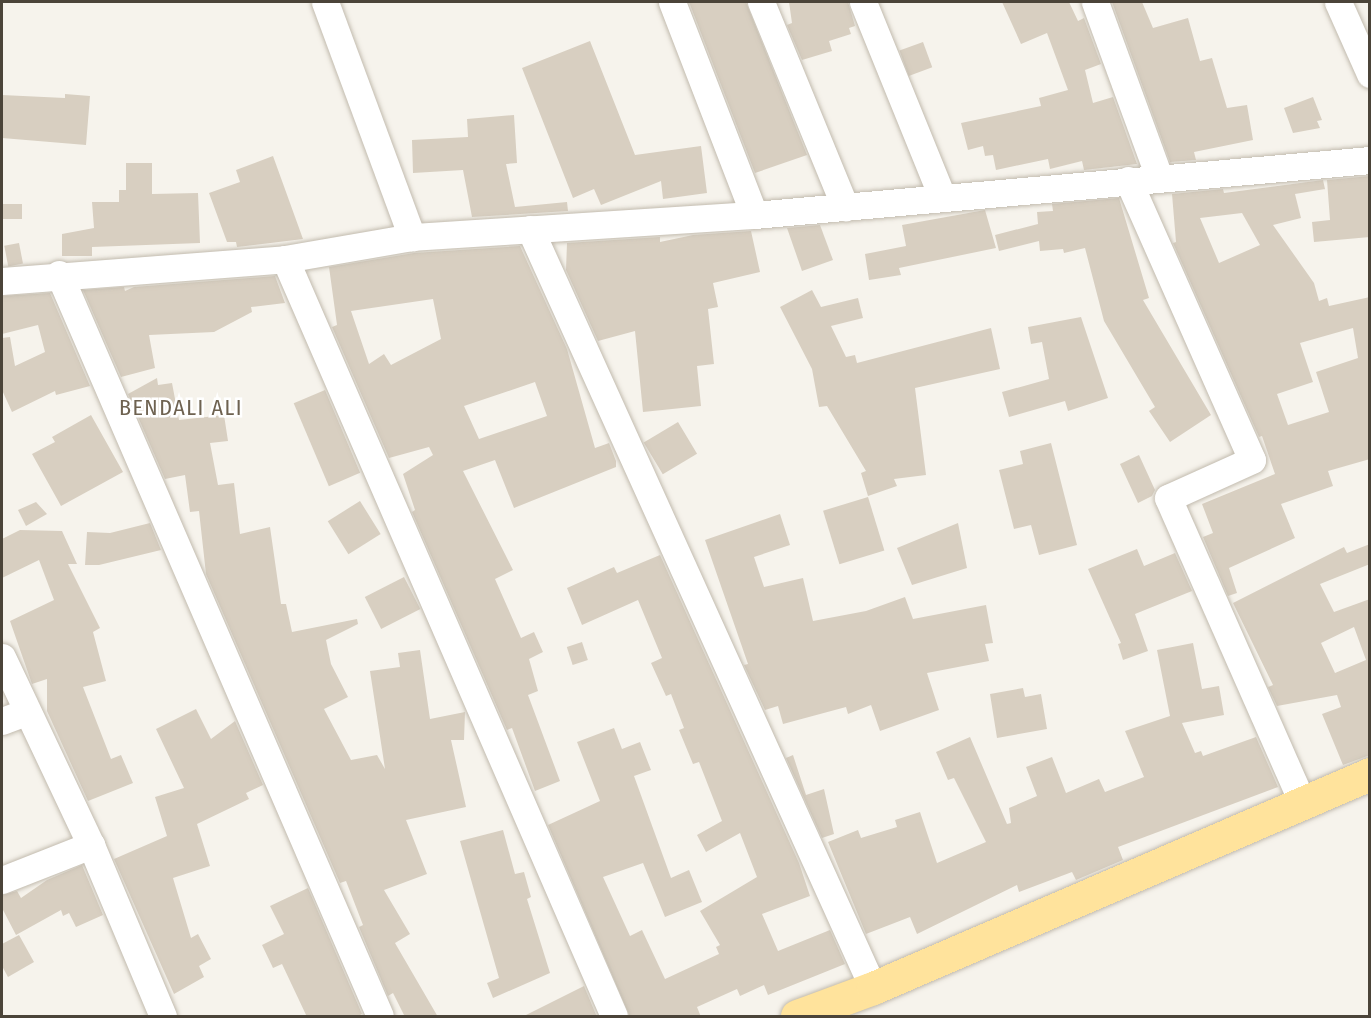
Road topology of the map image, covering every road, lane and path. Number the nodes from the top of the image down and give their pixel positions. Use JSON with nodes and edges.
{"nodes":[{"id":1,"x":325,"y":2,"type":"edge"},
{"id":2,"x":672,"y":2,"type":"edge"},
{"id":3,"x":761,"y":2,"type":"edge"},
{"id":4,"x":863,"y":2,"type":"edge"},
{"id":5,"x":1095,"y":2,"type":"edge"},
{"id":6,"x":1338,"y":2,"type":"edge"},
{"id":7,"x":1370,"y":74,"type":"edge"},
{"id":8,"x":1370,"y":160,"type":"edge"},
{"id":9,"x":1159,"y":177,"type":"junction"},
{"id":10,"x":1128,"y":180,"type":"junction"},
{"id":11,"x":942,"y":198,"type":"junction"},
{"id":12,"x":846,"y":207,"type":"junction"},
{"id":13,"x":754,"y":215,"type":"junction"},
{"id":14,"x":530,"y":229,"type":"junction"},
{"id":15,"x":412,"y":237,"type":"junction"},
{"id":16,"x":285,"y":259,"type":"junction"},
{"id":17,"x":58,"y":274,"type":"junction"},
{"id":18,"x":2,"y":281,"type":"edge"},
{"id":19,"x":2,"y":657,"type":"edge"},
{"id":20,"x":13,"y":716,"type":"edge"},
{"id":21,"x":1370,"y":774,"type":"edge"},
{"id":22,"x":1302,"y":802,"type":"junction"},
{"id":23,"x":91,"y":845,"type":"junction"},
{"id":24,"x":2,"y":880,"type":"edge"},
{"id":25,"x":873,"y":988,"type":"junction"},
{"id":26,"x":163,"y":1017,"type":"edge"},
{"id":27,"x":380,"y":1017,"type":"edge"},
{"id":28,"x":614,"y":1017,"type":"edge"},
{"id":29,"x":797,"y":1017,"type":"edge"}],
"edges":[{"from":1,"to":15,"type":"street"},
{"from":2,"to":13,"type":"street"},
{"from":3,"to":12,"type":"street"},
{"from":4,"to":11,"type":"street"},
{"from":5,"to":9,"type":"street"},
{"from":6,"to":7,"type":"street"},
{"from":8,"to":9,"type":"street"},
{"from":9,"to":10,"type":"street"},
{"from":10,"to":11,"type":"street"},
{"from":10,"to":22,"type":"street"},
{"from":11,"to":12,"type":"street"},
{"from":12,"to":13,"type":"street"},
{"from":13,"to":14,"type":"street"},
{"from":14,"to":15,"type":"street"},
{"from":14,"to":25,"type":"street"},
{"from":15,"to":16,"type":"street"},
{"from":16,"to":17,"type":"street"},
{"from":16,"to":28,"type":"street"},
{"from":17,"to":18,"type":"street"},
{"from":17,"to":27,"type":"street"},
{"from":19,"to":20,"type":"street"},
{"from":20,"to":23,"type":"street"},
{"from":21,"to":22,"type":"main road"},
{"from":22,"to":25,"type":"main road"},
{"from":23,"to":24,"type":"street"},
{"from":23,"to":26,"type":"street"},
{"from":25,"to":29,"type":"main road"}]}
